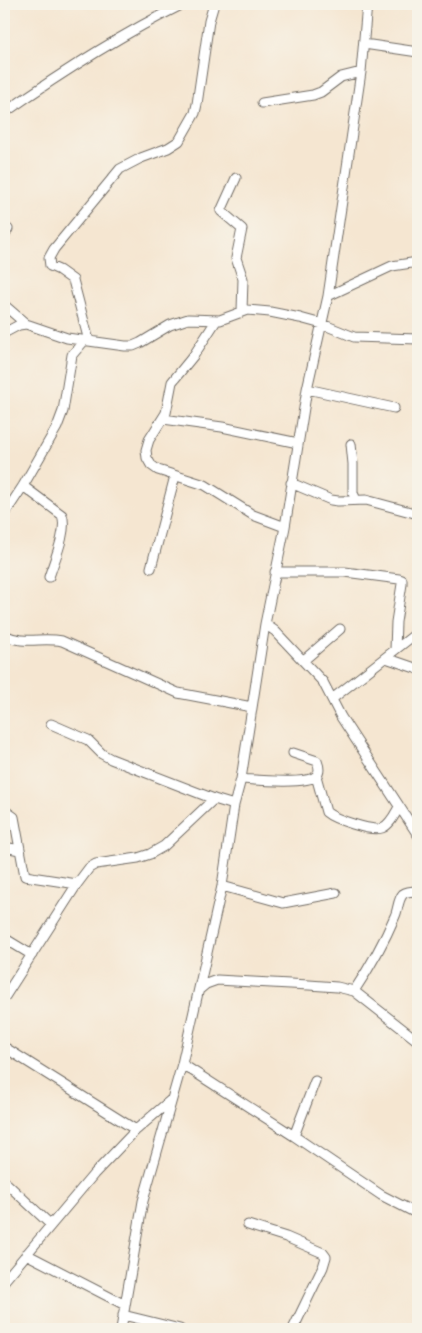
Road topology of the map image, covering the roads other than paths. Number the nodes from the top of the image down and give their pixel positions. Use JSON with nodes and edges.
{"nodes":[{"id":1,"x":183,"y":4,"type":"edge"},
{"id":2,"x":214,"y":4,"type":"edge"},
{"id":3,"x":367,"y":4,"type":"edge"},
{"id":4,"x":364,"y":44,"type":"junction"},
{"id":5,"x":418,"y":52,"type":"edge"},
{"id":6,"x":361,"y":72,"type":"junction"},
{"id":7,"x":262,"y":103,"type":"dead end"},
{"id":8,"x":4,"y":113,"type":"edge"},
{"id":9,"x":236,"y":178,"type":"dead end"},
{"id":10,"x":418,"y":262,"type":"edge"},
{"id":11,"x":328,"y":296,"type":"junction"},
{"id":12,"x":4,"y":305,"type":"edge"},
{"id":13,"x":242,"y":311,"type":"junction"},
{"id":14,"x":216,"y":321,"type":"junction"},
{"id":15,"x":26,"y":324,"type":"junction"},
{"id":16,"x":322,"y":324,"type":"junction"},
{"id":17,"x":4,"y":333,"type":"edge"},
{"id":18,"x":418,"y":339,"type":"edge"},
{"id":19,"x":86,"y":341,"type":"junction"},
{"id":20,"x":307,"y":389,"type":"junction"},
{"id":21,"x":394,"y":408,"type":"dead end"},
{"id":22,"x":163,"y":419,"type":"junction"},
{"id":23,"x":298,"y":443,"type":"junction"},
{"id":24,"x":351,"y":444,"type":"dead end"},
{"id":25,"x":175,"y":476,"type":"junction"},
{"id":26,"x":291,"y":483,"type":"junction"},
{"id":27,"x":23,"y":486,"type":"junction"},
{"id":28,"x":356,"y":500,"type":"junction"},
{"id":29,"x":418,"y":514,"type":"edge"},
{"id":30,"x":4,"y":515,"type":"edge"},
{"id":31,"x":285,"y":527,"type":"junction"},
{"id":32,"x":151,"y":568,"type":"dead end"},
{"id":33,"x":276,"y":572,"type":"junction"},
{"id":34,"x":49,"y":577,"type":"dead end"},
{"id":35,"x":265,"y":624,"type":"junction"},
{"id":36,"x":340,"y":629,"type":"dead end"},
{"id":37,"x":418,"y":632,"type":"edge"},
{"id":38,"x":4,"y":635,"type":"edge"},
{"id":39,"x":395,"y":650,"type":"junction"},
{"id":40,"x":386,"y":658,"type":"junction"},
{"id":41,"x":304,"y":660,"type":"junction"},
{"id":42,"x":418,"y":669,"type":"edge"},
{"id":43,"x":332,"y":699,"type":"junction"},
{"id":44,"x":252,"y":707,"type":"junction"},
{"id":45,"x":51,"y":724,"type":"dead end"},
{"id":46,"x":293,"y":753,"type":"dead end"},
{"id":47,"x":316,"y":776,"type":"junction"},
{"id":48,"x":241,"y":779,"type":"junction"},
{"id":49,"x":214,"y":799,"type":"junction"},
{"id":50,"x":234,"y":805,"type":"junction"},
{"id":51,"x":399,"y":807,"type":"junction"},
{"id":52,"x":4,"y":810,"type":"edge"},
{"id":53,"x":418,"y":833,"type":"edge"},
{"id":54,"x":4,"y":847,"type":"edge"},
{"id":55,"x":20,"y":850,"type":"junction"},
{"id":56,"x":77,"y":884,"type":"junction"},
{"id":57,"x":222,"y":886,"type":"junction"},
{"id":58,"x":418,"y":891,"type":"edge"},
{"id":59,"x":336,"y":893,"type":"dead end"},
{"id":60,"x":4,"y":938,"type":"edge"},
{"id":61,"x":32,"y":955,"type":"junction"},
{"id":62,"x":204,"y":965,"type":"junction"},
{"id":63,"x":217,"y":980,"type":"junction"},
{"id":64,"x":200,"y":989,"type":"junction"},
{"id":65,"x":354,"y":991,"type":"junction"},
{"id":66,"x":4,"y":998,"type":"edge"},
{"id":67,"x":418,"y":1041,"type":"edge"},
{"id":68,"x":4,"y":1047,"type":"edge"},
{"id":69,"x":182,"y":1064,"type":"junction"},
{"id":70,"x":316,"y":1081,"type":"dead end"},
{"id":71,"x":172,"y":1099,"type":"junction"},
{"id":72,"x":136,"y":1130,"type":"junction"},
{"id":73,"x":294,"y":1136,"type":"junction"},
{"id":74,"x":4,"y":1181,"type":"edge"},
{"id":75,"x":418,"y":1214,"type":"edge"},
{"id":76,"x":51,"y":1225,"type":"junction"},
{"id":77,"x":248,"y":1225,"type":"dead end"},
{"id":78,"x":26,"y":1254,"type":"junction"},
{"id":79,"x":4,"y":1282,"type":"edge"},
{"id":80,"x":125,"y":1305,"type":"junction"},
{"id":81,"x":123,"y":1314,"type":"junction"},
{"id":82,"x":296,"y":1328,"type":"edge"},
{"id":83,"x":120,"y":1329,"type":"edge"},
{"id":84,"x":180,"y":1329,"type":"edge"}],
"edges":[{"from":1,"to":8,"type":"street"},
{"from":2,"to":19,"type":"street"},
{"from":3,"to":4,"type":"street"},
{"from":4,"to":5,"type":"street"},
{"from":4,"to":6,"type":"street"},
{"from":6,"to":7,"type":"street"},
{"from":6,"to":11,"type":"street"},
{"from":9,"to":13,"type":"street"},
{"from":10,"to":11,"type":"street"},
{"from":11,"to":16,"type":"street"},
{"from":12,"to":15,"type":"street"},
{"from":13,"to":14,"type":"street"},
{"from":13,"to":16,"type":"street"},
{"from":14,"to":19,"type":"street"},
{"from":14,"to":22,"type":"street"},
{"from":15,"to":17,"type":"street"},
{"from":15,"to":19,"type":"street"},
{"from":16,"to":18,"type":"street"},
{"from":16,"to":20,"type":"street"},
{"from":19,"to":27,"type":"street"},
{"from":20,"to":21,"type":"street"},
{"from":20,"to":23,"type":"street"},
{"from":22,"to":23,"type":"street"},
{"from":22,"to":25,"type":"street"},
{"from":23,"to":26,"type":"street"},
{"from":24,"to":28,"type":"street"},
{"from":25,"to":31,"type":"street"},
{"from":25,"to":32,"type":"street"},
{"from":26,"to":28,"type":"street"},
{"from":26,"to":31,"type":"street"},
{"from":27,"to":30,"type":"street"},
{"from":27,"to":34,"type":"street"},
{"from":28,"to":29,"type":"street"},
{"from":31,"to":33,"type":"street"},
{"from":33,"to":35,"type":"street"},
{"from":33,"to":39,"type":"street"},
{"from":35,"to":41,"type":"street"},
{"from":35,"to":44,"type":"street"},
{"from":36,"to":41,"type":"street"},
{"from":37,"to":39,"type":"street"},
{"from":38,"to":44,"type":"street"},
{"from":39,"to":40,"type":"street"},
{"from":40,"to":42,"type":"street"},
{"from":40,"to":43,"type":"street"},
{"from":41,"to":43,"type":"street"},
{"from":43,"to":51,"type":"street"},
{"from":44,"to":48,"type":"street"},
{"from":45,"to":49,"type":"street"},
{"from":46,"to":47,"type":"street"},
{"from":47,"to":48,"type":"street"},
{"from":47,"to":51,"type":"street"},
{"from":48,"to":50,"type":"street"},
{"from":49,"to":50,"type":"street"},
{"from":49,"to":56,"type":"street"},
{"from":50,"to":57,"type":"street"},
{"from":51,"to":53,"type":"street"},
{"from":52,"to":55,"type":"street"},
{"from":54,"to":55,"type":"street"},
{"from":55,"to":56,"type":"street"},
{"from":56,"to":61,"type":"street"},
{"from":57,"to":59,"type":"street"},
{"from":57,"to":62,"type":"street"},
{"from":58,"to":65,"type":"street"},
{"from":60,"to":61,"type":"street"},
{"from":61,"to":66,"type":"street"},
{"from":62,"to":63,"type":"street"},
{"from":62,"to":64,"type":"street"},
{"from":63,"to":64,"type":"street"},
{"from":63,"to":65,"type":"street"},
{"from":64,"to":69,"type":"street"},
{"from":65,"to":67,"type":"street"},
{"from":68,"to":72,"type":"street"},
{"from":69,"to":71,"type":"street"},
{"from":69,"to":73,"type":"street"},
{"from":70,"to":73,"type":"street"},
{"from":71,"to":72,"type":"street"},
{"from":71,"to":80,"type":"street"},
{"from":72,"to":76,"type":"street"},
{"from":73,"to":75,"type":"street"},
{"from":74,"to":76,"type":"street"},
{"from":76,"to":78,"type":"street"},
{"from":77,"to":82,"type":"street"},
{"from":78,"to":79,"type":"street"},
{"from":78,"to":80,"type":"street"},
{"from":80,"to":81,"type":"street"},
{"from":81,"to":83,"type":"street"},
{"from":81,"to":84,"type":"street"}]}
